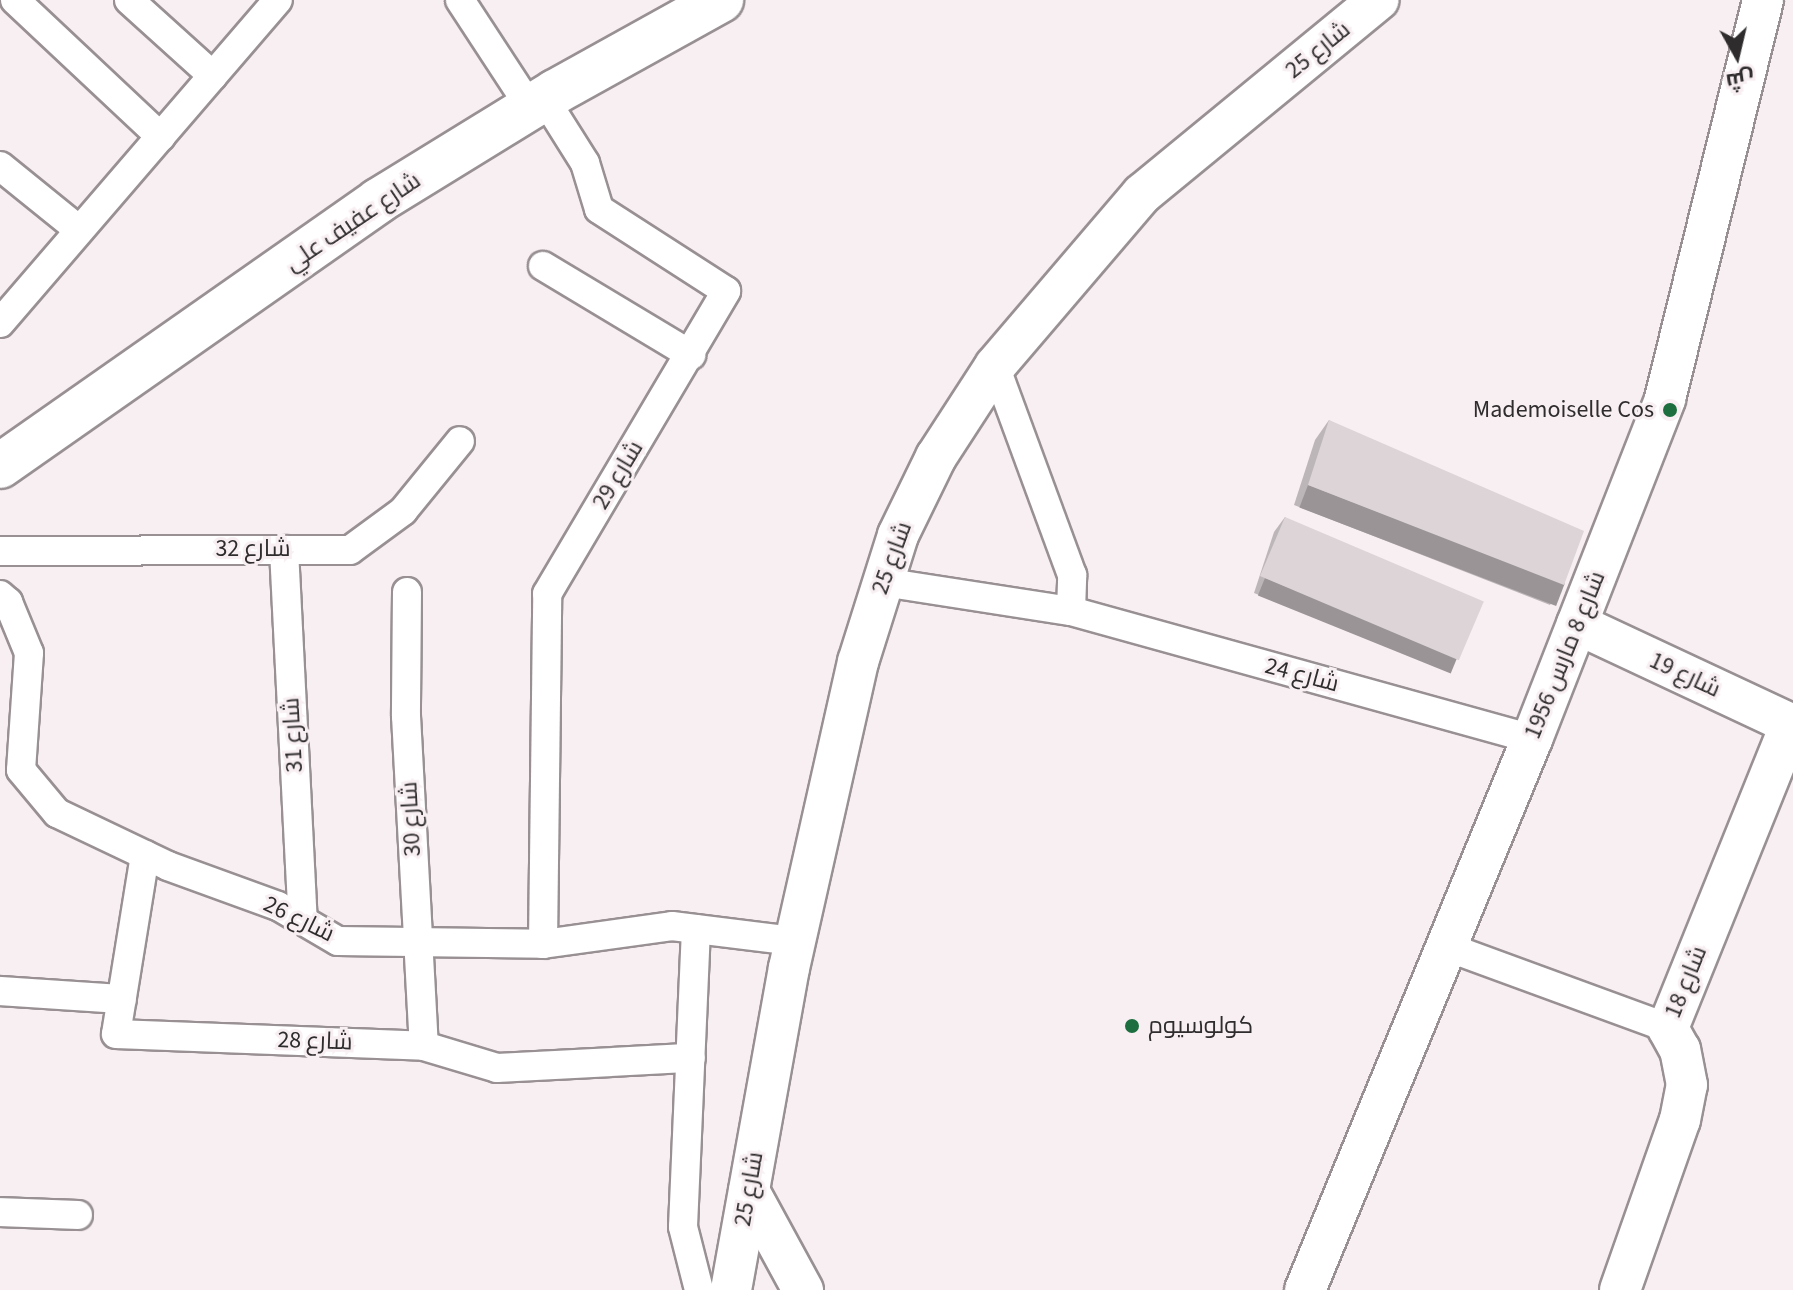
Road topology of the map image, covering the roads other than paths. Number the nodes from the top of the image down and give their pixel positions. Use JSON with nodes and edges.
{"nodes":[{"id":1,"x":15,"y":0,"type":"edge"},
{"id":2,"x":129,"y":0,"type":"edge"},
{"id":3,"x":278,"y":0,"type":"edge"},
{"id":4,"x":460,"y":0,"type":"edge"},
{"id":5,"x":721,"y":0,"type":"edge"},
{"id":6,"x":1378,"y":0,"type":"edge"},
{"id":7,"x":1763,"y":0,"type":"edge"},
{"id":8,"x":213,"y":76,"type":"junction"},
{"id":9,"x":537,"y":103,"type":"junction"},
{"id":10,"x":161,"y":137,"type":"junction"},
{"id":11,"x":0,"y":166,"type":"edge"},
{"id":12,"x":79,"y":230,"type":"junction"},
{"id":13,"x":543,"y":266,"type":"dead end"},
{"id":14,"x":0,"y":323,"type":"edge"},
{"id":15,"x":691,"y":355,"type":"junction"},
{"id":16,"x":995,"y":366,"type":"junction"},
{"id":17,"x":460,"y":441,"type":"dead end"},
{"id":18,"x":0,"y":466,"type":"edge"},
{"id":19,"x":284,"y":550,"type":"junction"},
{"id":20,"x":0,"y":551,"type":"edge"},
{"id":21,"x":883,"y":582,"type":"junction"},
{"id":22,"x":407,"y":592,"type":"dead end"},
{"id":23,"x":0,"y":595,"type":"edge"},
{"id":24,"x":1071,"y":611,"type":"junction"},
{"id":25,"x":1577,"y":624,"type":"junction"},
{"id":26,"x":1792,"y":724,"type":"edge"},
{"id":27,"x":12,"y":736,"type":"edge"},
{"id":28,"x":1532,"y":739,"type":"junction"},
{"id":29,"x":145,"y":855,"type":"junction"},
{"id":30,"x":303,"y":920,"type":"junction"},
{"id":31,"x":696,"y":929,"type":"junction"},
{"id":32,"x":795,"y":941,"type":"junction"},
{"id":33,"x":418,"y":942,"type":"junction"},
{"id":34,"x":543,"y":944,"type":"junction"},
{"id":35,"x":1447,"y":947,"type":"junction"},
{"id":36,"x":0,"y":991,"type":"edge"},
{"id":37,"x":122,"y":999,"type":"junction"},
{"id":38,"x":1668,"y":1028,"type":"junction"},
{"id":39,"x":424,"y":1046,"type":"junction"},
{"id":40,"x":691,"y":1058,"type":"junction"},
{"id":41,"x":749,"y":1191,"type":"junction"},
{"id":42,"x":0,"y":1212,"type":"edge"},
{"id":43,"x":78,"y":1215,"type":"dead end"},
{"id":44,"x":699,"y":1290,"type":"edge"},
{"id":45,"x":731,"y":1290,"type":"edge"},
{"id":46,"x":803,"y":1290,"type":"edge"},
{"id":47,"x":1305,"y":1290,"type":"edge"},
{"id":48,"x":1620,"y":1290,"type":"edge"}],
"edges":[{"from":1,"to":10,"type":"street"},
{"from":2,"to":8,"type":"street"},
{"from":3,"to":8,"type":"street"},
{"from":4,"to":9,"type":"street"},
{"from":5,"to":9,"type":"main road","name":"شارع عفيف علي"},
{"from":6,"to":16,"type":"street","name":"شارع 25"},
{"from":7,"to":25,"type":"street","name":"شارع 8 مارس 1956"},
{"from":8,"to":10,"type":"street"},
{"from":9,"to":15,"type":"street","name":"شارع 29"},
{"from":9,"to":18,"type":"main road","name":"شارع عفيف علي"},
{"from":10,"to":12,"type":"street"},
{"from":11,"to":12,"type":"street"},
{"from":12,"to":14,"type":"street"},
{"from":13,"to":15,"type":"street"},
{"from":15,"to":34,"type":"street","name":"شارع 29"},
{"from":16,"to":21,"type":"street","name":"شارع 25"},
{"from":16,"to":24,"type":"street"},
{"from":17,"to":19,"type":"street","name":"شارع 32"},
{"from":19,"to":20,"type":"street","name":"شارع 32"},
{"from":19,"to":30,"type":"street","name":"شارع 31"},
{"from":21,"to":24,"type":"street","name":"شارع 24"},
{"from":21,"to":32,"type":"street","name":"شارع 25"},
{"from":22,"to":33,"type":"street","name":"شارع 30"},
{"from":23,"to":27,"type":"street","name":"شارع 26"},
{"from":24,"to":28,"type":"street","name":"شارع 24"},
{"from":25,"to":26,"type":"street","name":"شارع 19"},
{"from":25,"to":28,"type":"street","name":"شارع 8 مارس 1956"},
{"from":26,"to":38,"type":"street","name":"شارع 18"},
{"from":27,"to":29,"type":"street","name":"شارع 26"},
{"from":28,"to":35,"type":"street","name":"شارع 8 مارس 1956"},
{"from":29,"to":30,"type":"street","name":"شارع 26"},
{"from":29,"to":37,"type":"street","name":"شارع 28"},
{"from":30,"to":33,"type":"street","name":"شارع 26"},
{"from":31,"to":32,"type":"street","name":"شارع 26"},
{"from":31,"to":34,"type":"street","name":"شارع 26"},
{"from":31,"to":40,"type":"street"},
{"from":32,"to":41,"type":"street","name":"شارع 25"},
{"from":33,"to":34,"type":"street","name":"شارع 26"},
{"from":33,"to":39,"type":"street","name":"شارع 30"},
{"from":35,"to":38,"type":"street"},
{"from":35,"to":47,"type":"street","name":"شارع 8 مارس 1956"},
{"from":36,"to":37,"type":"street"},
{"from":37,"to":39,"type":"street","name":"شارع 28"},
{"from":38,"to":48,"type":"street","name":"شارع 18"},
{"from":39,"to":40,"type":"street","name":"شارع 28"},
{"from":40,"to":44,"type":"street"},
{"from":41,"to":45,"type":"street","name":"شارع 25"},
{"from":41,"to":46,"type":"street"},
{"from":42,"to":43,"type":"street"}]}
